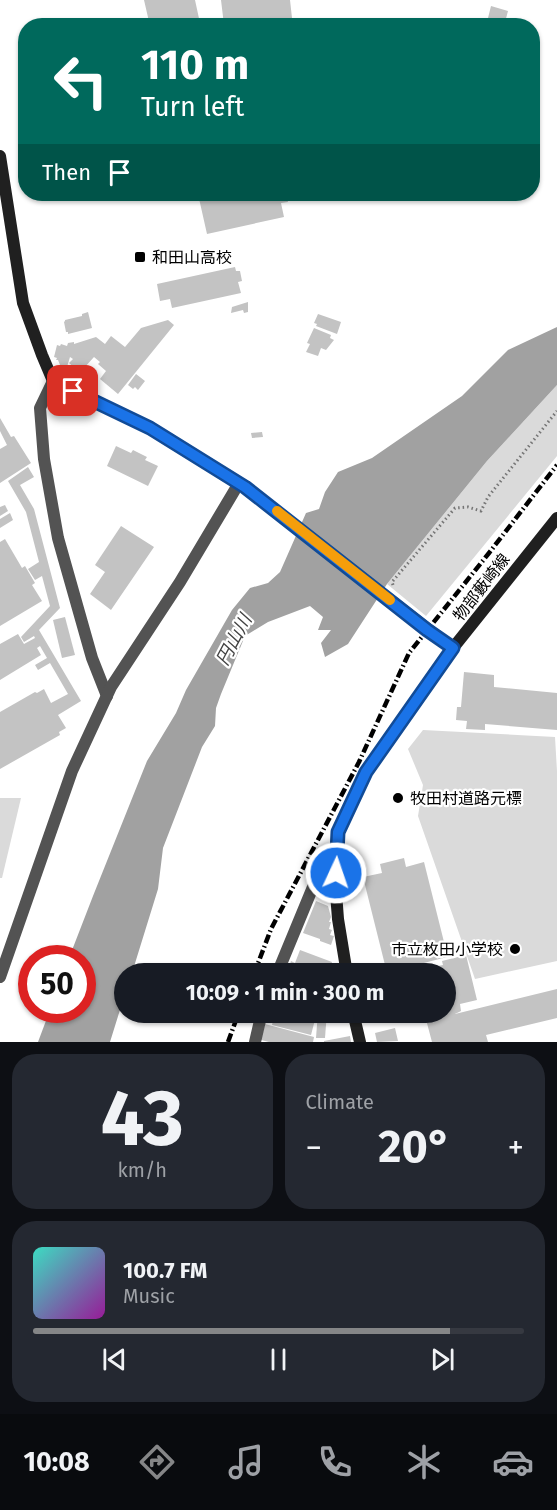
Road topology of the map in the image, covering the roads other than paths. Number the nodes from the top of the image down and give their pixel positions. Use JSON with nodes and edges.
{"nodes":[{"id":1,"x":0,"y":156,"type":"edge"},
{"id":2,"x":53,"y":381,"type":"junction"},
{"id":3,"x":242,"y":485,"type":"junction"},
{"id":4,"x":557,"y":518,"type":"edge"},
{"id":5,"x":453,"y":648,"type":"junction"},
{"id":6,"x":107,"y":696,"type":"junction"},
{"id":7,"x":336,"y":873,"type":"junction"},
{"id":8,"x":282,"y":963,"type":"edge"},
{"id":9,"x":345,"y":963,"type":"edge"},
{"id":10,"x":0,"y":977,"type":"edge"},
{"id":11,"x":259,"y":1023,"type":"edge"},
{"id":12,"x":356,"y":1023,"type":"edge"},
{"id":13,"x":255,"y":1042,"type":"edge"},
{"id":14,"x":360,"y":1042,"type":"edge"}],
"edges":[{"from":1,"to":2,"type":"street"},
{"from":2,"to":3,"type":"street"},
{"from":2,"to":6,"type":"street"},
{"from":3,"to":5,"type":"street"},
{"from":3,"to":6,"type":"street"},
{"from":4,"to":5,"type":"street","name":"物部藪崎線"},
{"from":5,"to":7,"type":"street","name":"物部藪崎線"},
{"from":6,"to":10,"type":"street"},
{"from":7,"to":8,"type":"street"},
{"from":7,"to":9,"type":"street","name":"物部藪崎線"},
{"from":11,"to":13,"type":"street"},
{"from":12,"to":14,"type":"street"}]}
